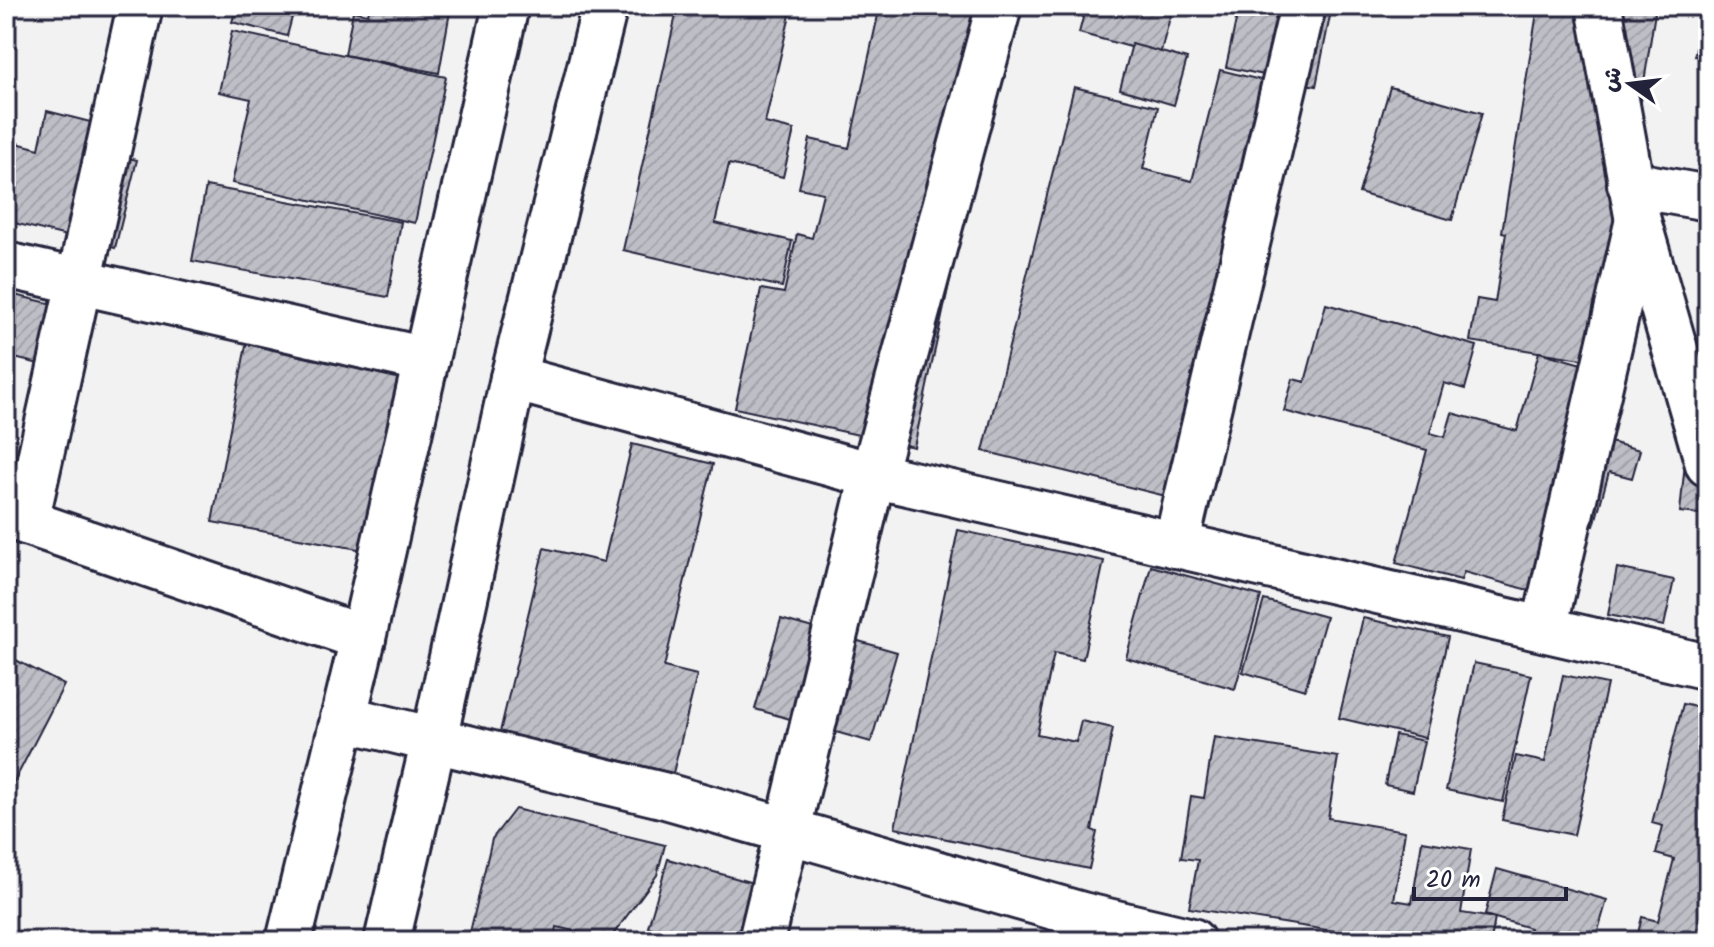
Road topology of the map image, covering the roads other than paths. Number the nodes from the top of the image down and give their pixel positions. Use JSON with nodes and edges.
{"nodes":[{"id":1,"x":140,"y":6,"type":"edge"},
{"id":2,"x":506,"y":6,"type":"edge"},
{"id":3,"x":605,"y":6,"type":"edge"},
{"id":4,"x":999,"y":6,"type":"edge"},
{"id":5,"x":1303,"y":6,"type":"edge"},
{"id":6,"x":1599,"y":6,"type":"edge"},
{"id":7,"x":1708,"y":198,"type":"edge"},
{"id":8,"x":1634,"y":202,"type":"junction"},
{"id":9,"x":6,"y":265,"type":"edge"},
{"id":10,"x":77,"y":281,"type":"junction"},
{"id":11,"x":426,"y":360,"type":"junction"},
{"id":12,"x":513,"y":378,"type":"junction"},
{"id":13,"x":1707,"y":457,"type":"edge"},
{"id":14,"x":873,"y":475,"type":"junction"},
{"id":15,"x":16,"y":519,"type":"edge"},
{"id":16,"x":1176,"y":545,"type":"junction"},
{"id":17,"x":1544,"y":629,"type":"junction"},
{"id":18,"x":363,"y":638,"type":"junction"},
{"id":19,"x":1708,"y":667,"type":"edge"},
{"id":20,"x":343,"y":718,"type":"junction"},
{"id":21,"x":434,"y":740,"type":"junction"},
{"id":22,"x":788,"y":831,"type":"junction"},
{"id":23,"x":1079,"y":928,"type":"edge"},
{"id":24,"x":289,"y":941,"type":"edge"},
{"id":25,"x":387,"y":941,"type":"edge"},
{"id":26,"x":761,"y":941,"type":"edge"},
{"id":27,"x":1192,"y":941,"type":"edge"}],
"edges":[{"from":1,"to":10,"type":"street"},
{"from":2,"to":11,"type":"street"},
{"from":3,"to":12,"type":"street"},
{"from":4,"to":14,"type":"street"},
{"from":5,"to":16,"type":"street"},
{"from":6,"to":8,"type":"street"},
{"from":7,"to":8,"type":"street"},
{"from":8,"to":13,"type":"street"},
{"from":8,"to":17,"type":"street"},
{"from":9,"to":10,"type":"street"},
{"from":10,"to":11,"type":"street"},
{"from":10,"to":15,"type":"street"},
{"from":11,"to":18,"type":"street"},
{"from":12,"to":14,"type":"street"},
{"from":12,"to":21,"type":"street"},
{"from":14,"to":16,"type":"street"},
{"from":14,"to":22,"type":"street"},
{"from":15,"to":18,"type":"street"},
{"from":16,"to":17,"type":"street"},
{"from":17,"to":19,"type":"street"},
{"from":18,"to":20,"type":"street"},
{"from":20,"to":21,"type":"street"},
{"from":20,"to":24,"type":"street"},
{"from":21,"to":22,"type":"street"},
{"from":21,"to":25,"type":"street"},
{"from":22,"to":23,"type":"street"},
{"from":22,"to":26,"type":"street"},
{"from":23,"to":27,"type":"street"}]}
